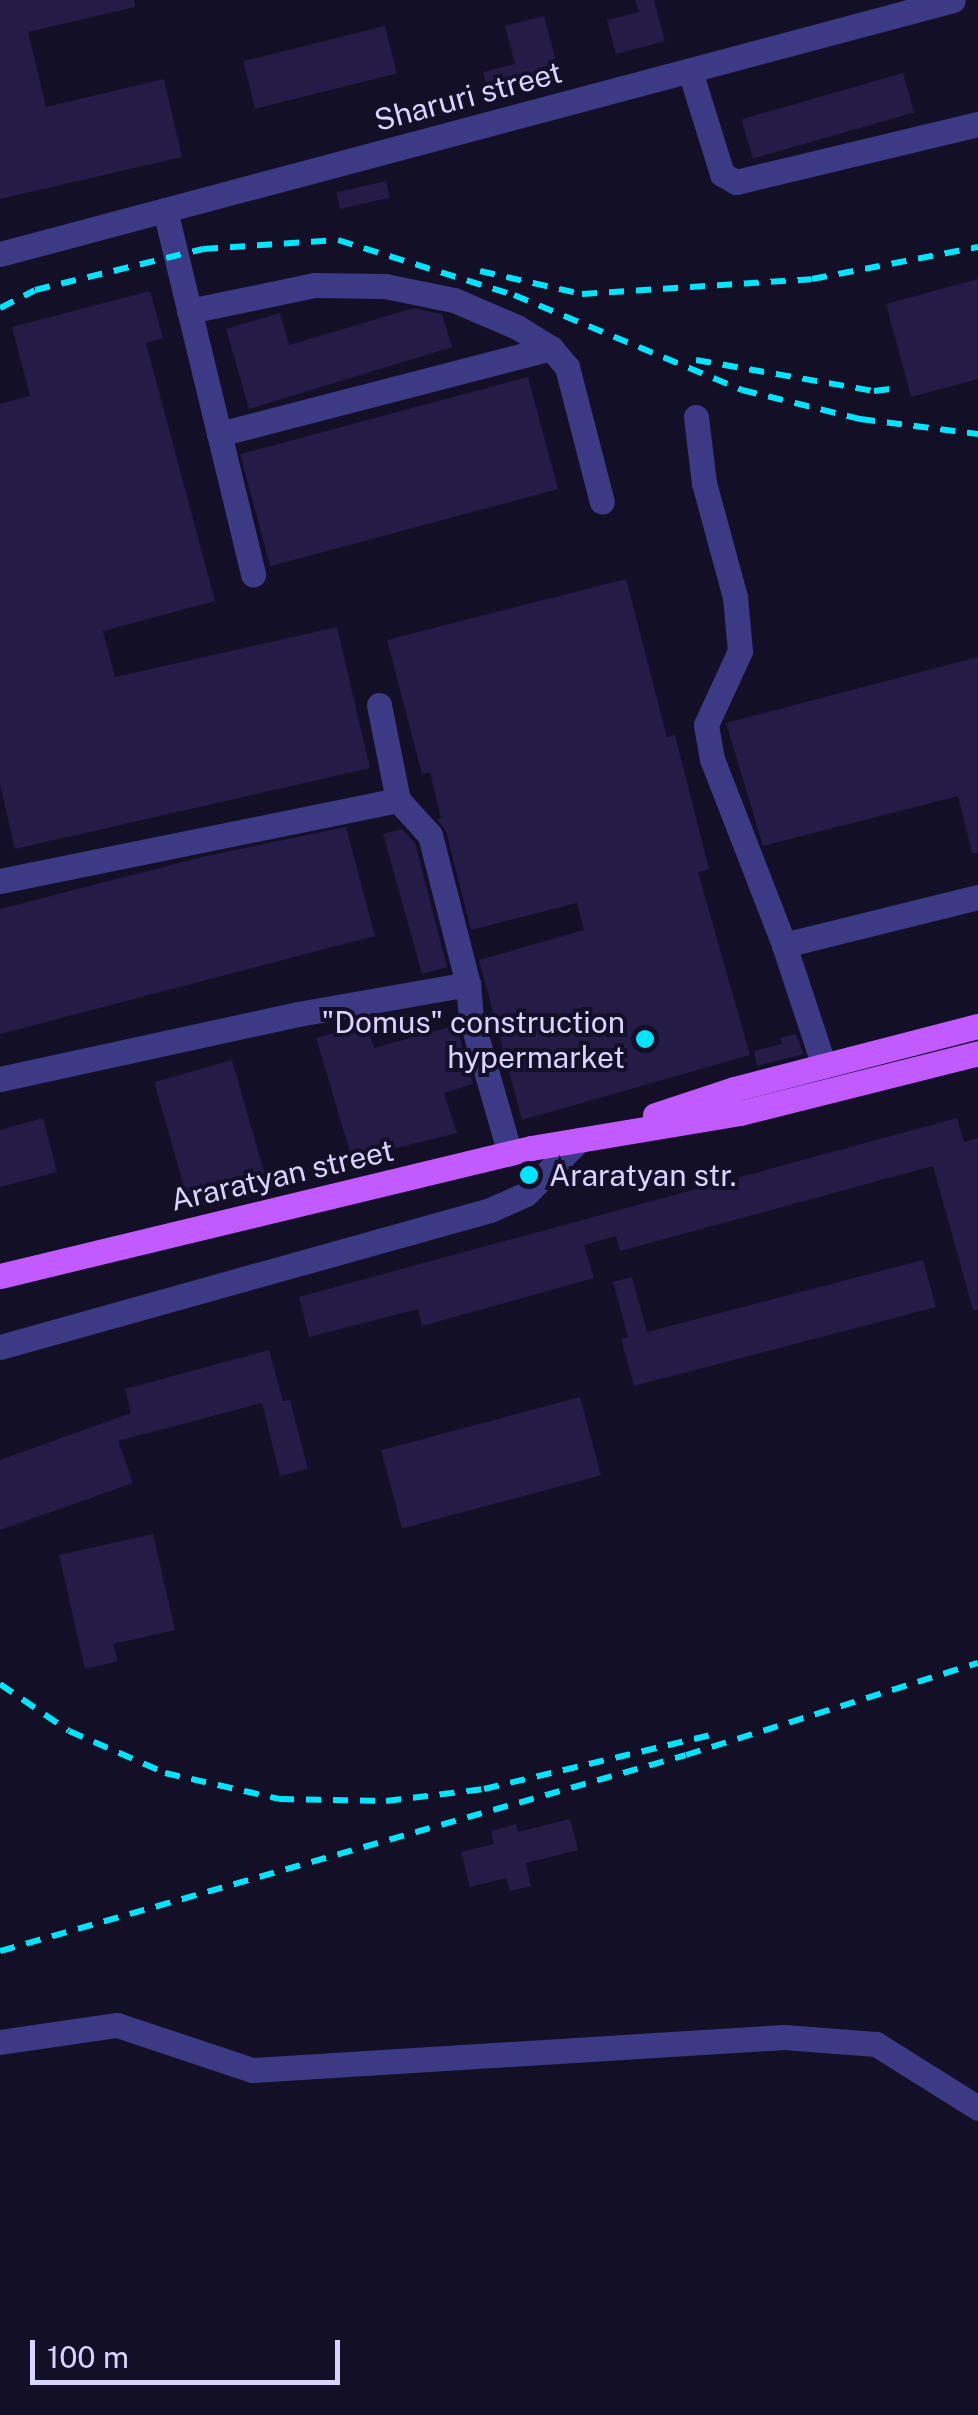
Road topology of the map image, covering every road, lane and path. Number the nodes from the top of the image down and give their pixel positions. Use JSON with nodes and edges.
{"nodes":[{"id":1,"x":952,"y":0,"type":"edge"},
{"id":2,"x":690,"y":72,"type":"junction"},
{"id":3,"x":978,"y":124,"type":"edge"},
{"id":4,"x":165,"y":210,"type":"junction"},
{"id":5,"x":0,"y":254,"type":"edge"},
{"id":6,"x":189,"y":311,"type":"junction"},
{"id":7,"x":552,"y":348,"type":"junction"},
{"id":8,"x":696,"y":417,"type":"dead end"},
{"id":9,"x":219,"y":434,"type":"junction"},
{"id":10,"x":602,"y":502,"type":"dead end"},
{"id":11,"x":253,"y":575,"type":"dead end"},
{"id":12,"x":379,"y":704,"type":"dead end"},
{"id":13,"x":398,"y":800,"type":"junction"},
{"id":14,"x":0,"y":881,"type":"edge"},
{"id":15,"x":978,"y":898,"type":"edge"},
{"id":16,"x":784,"y":945,"type":"junction"},
{"id":17,"x":468,"y":984,"type":"junction"},
{"id":18,"x":978,"y":1026,"type":"edge"},
{"id":19,"x":978,"y":1053,"type":"edge"},
{"id":20,"x":824,"y":1066,"type":"junction"},
{"id":21,"x":0,"y":1079,"type":"edge"},
{"id":22,"x":579,"y":1140,"type":"junction"},
{"id":23,"x":510,"y":1154,"type":"junction"},
{"id":24,"x":0,"y":1276,"type":"edge"},
{"id":25,"x":0,"y":1347,"type":"edge"},
{"id":26,"x":0,"y":2042,"type":"edge"},
{"id":27,"x":978,"y":2108,"type":"edge"}],
"edges":[{"from":1,"to":2,"type":"street","name":"Sharuri street"},
{"from":2,"to":3,"type":"street"},
{"from":2,"to":4,"type":"street","name":"Sharuri street"},
{"from":4,"to":5,"type":"street","name":"Sharuri street"},
{"from":4,"to":6,"type":"street"},
{"from":6,"to":7,"type":"street"},
{"from":6,"to":9,"type":"street"},
{"from":7,"to":9,"type":"street"},
{"from":7,"to":10,"type":"street"},
{"from":8,"to":16,"type":"street"},
{"from":9,"to":11,"type":"street"},
{"from":12,"to":13,"type":"street"},
{"from":13,"to":14,"type":"street"},
{"from":13,"to":17,"type":"street"},
{"from":15,"to":16,"type":"street"},
{"from":16,"to":20,"type":"street"},
{"from":17,"to":21,"type":"street"},
{"from":17,"to":23,"type":"street"},
{"from":18,"to":20,"type":"main road","name":"Araratyan street"},
{"from":19,"to":22,"type":"main road","name":"Araratyan street"},
{"from":20,"to":22,"type":"main road","name":"Araratyan street"},
{"from":22,"to":23,"type":"main road","name":"Araratyan street"},
{"from":22,"to":25,"type":"street"},
{"from":23,"to":24,"type":"main road","name":"Araratyan street"},
{"from":26,"to":27,"type":"street"}]}
